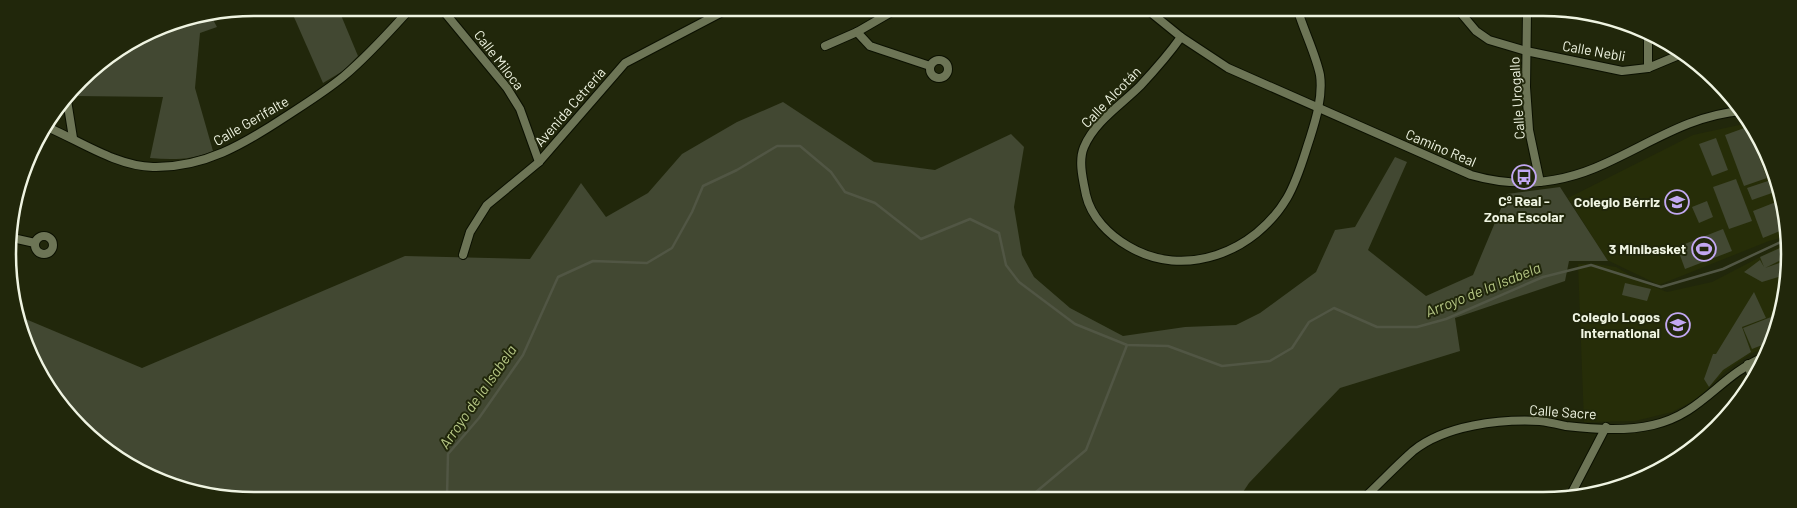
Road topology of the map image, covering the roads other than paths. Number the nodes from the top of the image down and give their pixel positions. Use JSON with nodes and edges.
{"nodes":[{"id":1,"x":403,"y":16,"type":"edge"},
{"id":2,"x":448,"y":16,"type":"edge"},
{"id":3,"x":715,"y":16,"type":"edge"},
{"id":4,"x":885,"y":16,"type":"edge"},
{"id":5,"x":1155,"y":16,"type":"edge"},
{"id":6,"x":1300,"y":16,"type":"edge"},
{"id":7,"x":1463,"y":16,"type":"edge"},
{"id":8,"x":1527,"y":16,"type":"edge"},
{"id":9,"x":857,"y":32,"type":"junction"},
{"id":10,"x":1182,"y":37,"type":"junction"},
{"id":11,"x":1648,"y":41,"type":"edge"},
{"id":12,"x":825,"y":46,"type":"dead end"},
{"id":13,"x":1526,"y":51,"type":"junction"},
{"id":14,"x":1676,"y":56,"type":"edge"},
{"id":15,"x":930,"y":66,"type":"dead end"},
{"id":16,"x":1648,"y":68,"type":"junction"},
{"id":17,"x":68,"y":106,"type":"edge"},
{"id":18,"x":1318,"y":109,"type":"junction"},
{"id":19,"x":1735,"y":113,"type":"edge"},
{"id":20,"x":52,"y":128,"type":"edge"},
{"id":21,"x":73,"y":138,"type":"junction"},
{"id":22,"x":539,"y":162,"type":"junction"},
{"id":23,"x":1540,"y":182,"type":"junction"},
{"id":24,"x":17,"y":239,"type":"edge"},
{"id":25,"x":35,"y":243,"type":"dead end"},
{"id":26,"x":463,"y":255,"type":"dead end"},
{"id":27,"x":1755,"y":361,"type":"edge"},
{"id":28,"x":1748,"y":364,"type":"junction"},
{"id":29,"x":1750,"y":371,"type":"edge"},
{"id":30,"x":1606,"y":427,"type":"junction"},
{"id":31,"x":1573,"y":490,"type":"edge"},
{"id":32,"x":1370,"y":492,"type":"edge"}],
"edges":[{"from":1,"to":21,"type":"street","name":"Calle Gerifalte"},
{"from":2,"to":22,"type":"street","name":"Calle Miloca"},
{"from":3,"to":22,"type":"street","name":"Avenida Cetrería"},
{"from":4,"to":9,"type":"street"},
{"from":5,"to":10,"type":"street","name":"Camino Real"},
{"from":6,"to":18,"type":"street","name":"Calle Alcotán"},
{"from":7,"to":13,"type":"street","name":"Calle Nebli"},
{"from":8,"to":13,"type":"street","name":"Calle Urogallo"},
{"from":9,"to":12,"type":"street"},
{"from":9,"to":15,"type":"street"},
{"from":10,"to":18,"type":"street","name":"Camino Real"},
{"from":10,"to":18,"type":"street","name":"Calle Alcotán"},
{"from":11,"to":16,"type":"street"},
{"from":13,"to":16,"type":"street","name":"Calle Nebli"},
{"from":13,"to":23,"type":"street","name":"Calle Urogallo"},
{"from":14,"to":16,"type":"street","name":"Calle Nebli"},
{"from":17,"to":21,"type":"street"},
{"from":18,"to":23,"type":"street","name":"Camino Real"},
{"from":19,"to":23,"type":"street","name":"Camino Real"},
{"from":20,"to":21,"type":"street","name":"Calle Gerifalte"},
{"from":22,"to":26,"type":"street","name":"Avenida Cetrería"},
{"from":24,"to":25,"type":"street"},
{"from":27,"to":28,"type":"street","name":"Calle Sacre"},
{"from":28,"to":29,"type":"street"},
{"from":28,"to":30,"type":"street","name":"Calle Sacre"},
{"from":30,"to":31,"type":"street"},
{"from":30,"to":32,"type":"street","name":"Calle Sacre"}]}
